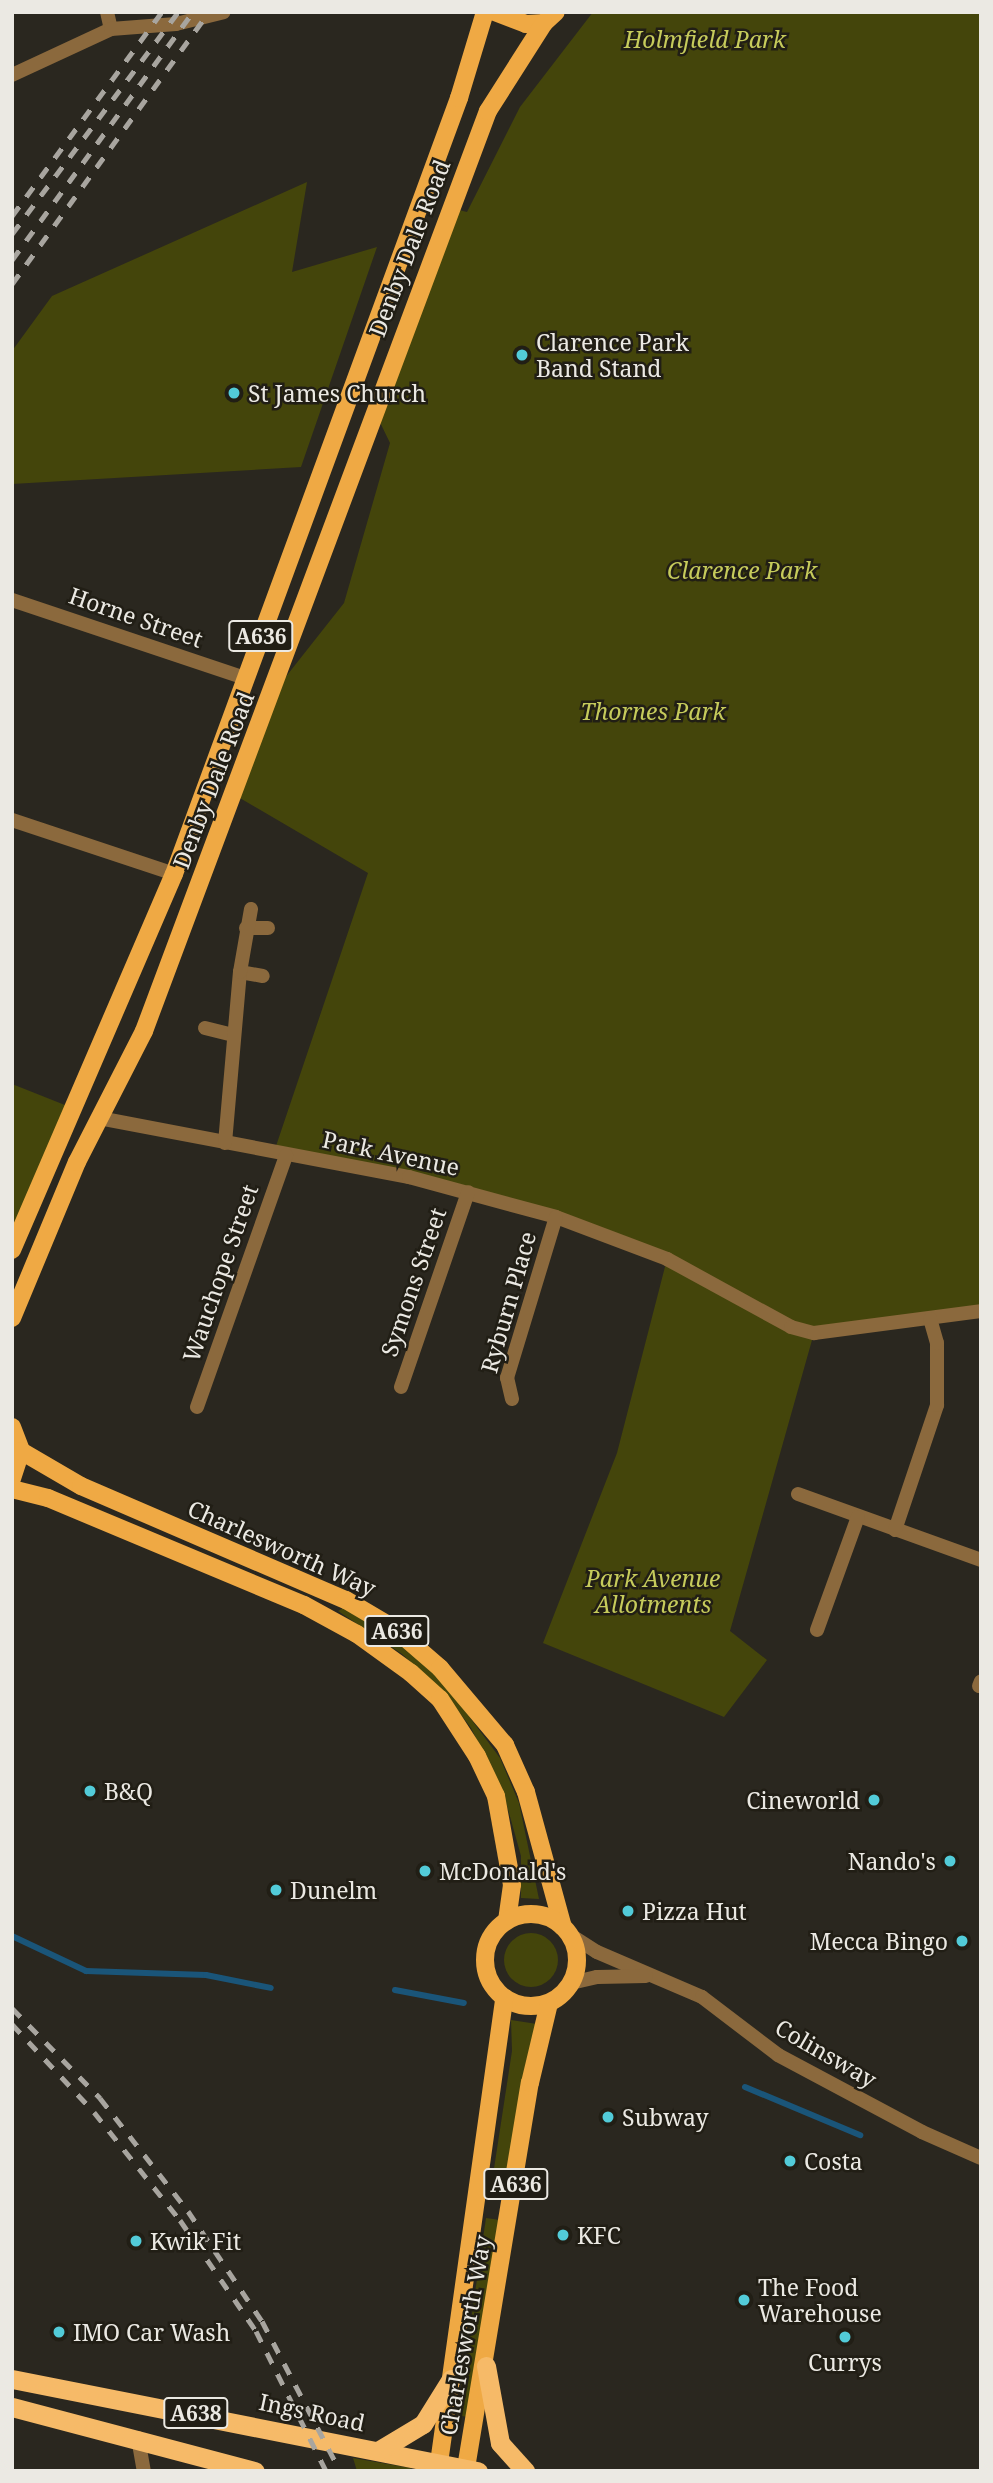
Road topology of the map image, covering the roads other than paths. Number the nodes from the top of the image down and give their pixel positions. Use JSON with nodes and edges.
{"nodes":[{"id":1,"x":107,"y":12,"type":"edge"},
{"id":2,"x":224,"y":12,"type":"edge"},
{"id":3,"x":485,"y":12,"type":"edge"},
{"id":4,"x":495,"y":12,"type":"edge"},
{"id":5,"x":550,"y":18,"type":"edge"},
{"id":6,"x":111,"y":29,"type":"junction"},
{"id":7,"x":12,"y":75,"type":"edge"},
{"id":8,"x":12,"y":600,"type":"edge"},
{"id":9,"x":245,"y":678,"type":"junction"},
{"id":10,"x":12,"y":820,"type":"edge"},
{"id":11,"x":174,"y":874,"type":"junction"},
{"id":12,"x":251,"y":909,"type":"dead end"},
{"id":13,"x":246,"y":928,"type":"junction"},
{"id":14,"x":268,"y":928,"type":"dead end"},
{"id":15,"x":240,"y":972,"type":"junction"},
{"id":16,"x":263,"y":976,"type":"dead end"},
{"id":17,"x":205,"y":1028,"type":"dead end"},
{"id":18,"x":233,"y":1035,"type":"junction"},
{"id":19,"x":99,"y":1118,"type":"junction"},
{"id":20,"x":225,"y":1143,"type":"junction"},
{"id":21,"x":286,"y":1155,"type":"junction"},
{"id":22,"x":468,"y":1192,"type":"junction"},
{"id":23,"x":556,"y":1217,"type":"junction"},
{"id":24,"x":16,"y":1227,"type":"edge"},
{"id":25,"x":12,"y":1250,"type":"edge"},
{"id":26,"x":981,"y":1311,"type":"edge"},
{"id":27,"x":12,"y":1318,"type":"edge"},
{"id":28,"x":930,"y":1319,"type":"junction"},
{"id":29,"x":401,"y":1387,"type":"dead end"},
{"id":30,"x":512,"y":1399,"type":"dead end"},
{"id":31,"x":197,"y":1407,"type":"dead end"},
{"id":32,"x":12,"y":1427,"type":"edge"},
{"id":33,"x":21,"y":1451,"type":"junction"},
{"id":34,"x":12,"y":1479,"type":"edge"},
{"id":35,"x":12,"y":1489,"type":"edge"},
{"id":36,"x":798,"y":1494,"type":"dead end"},
{"id":37,"x":858,"y":1517,"type":"junction"},
{"id":38,"x":895,"y":1530,"type":"junction"},
{"id":39,"x":981,"y":1560,"type":"edge"},
{"id":40,"x":817,"y":1630,"type":"dead end"},
{"id":41,"x":507,"y":1920,"type":"junction"},
{"id":42,"x":566,"y":1930,"type":"junction"},
{"id":43,"x":655,"y":1976,"type":"junction"},
{"id":44,"x":571,"y":1983,"type":"junction"},
{"id":45,"x":504,"y":1998,"type":"junction"},
{"id":46,"x":548,"y":2003,"type":"junction"},
{"id":47,"x":981,"y":2158,"type":"edge"},
{"id":48,"x":486,"y":2366,"type":"junction"},
{"id":49,"x":12,"y":2379,"type":"edge"},
{"id":50,"x":451,"y":2379,"type":"junction"},
{"id":51,"x":12,"y":2407,"type":"edge"},
{"id":52,"x":138,"y":2438,"type":"junction"},
{"id":53,"x":378,"y":2451,"type":"junction"},
{"id":54,"x":441,"y":2467,"type":"edge"},
{"id":55,"x":469,"y":2470,"type":"edge"},
{"id":56,"x":144,"y":2471,"type":"edge"},
{"id":57,"x":255,"y":2471,"type":"edge"},
{"id":58,"x":525,"y":2471,"type":"edge"}],
"edges":[{"from":1,"to":6,"type":"street"},
{"from":2,"to":6,"type":"street"},
{"from":3,"to":9,"type":"main road","name":"Denby Dale Road","number":"A636"},
{"from":4,"to":5,"type":"main road","number":"A636"},
{"from":5,"to":19,"type":"main road","name":"Denby Dale Road","number":"A636"},
{"from":6,"to":7,"type":"street"},
{"from":8,"to":9,"type":"street","name":"Horne Street"},
{"from":9,"to":11,"type":"main road","name":"Denby Dale Road","number":"A636"},
{"from":10,"to":11,"type":"street"},
{"from":11,"to":24,"type":"main road","name":"Denby Dale Road","number":"A636"},
{"from":12,"to":13,"type":"street"},
{"from":13,"to":14,"type":"street"},
{"from":13,"to":15,"type":"street"},
{"from":15,"to":16,"type":"street"},
{"from":15,"to":18,"type":"street"},
{"from":17,"to":18,"type":"street"},
{"from":18,"to":20,"type":"street"},
{"from":19,"to":20,"type":"street","name":"Park Avenue"},
{"from":19,"to":27,"type":"main road","name":"Denby Dale Road","number":"A636"},
{"from":20,"to":21,"type":"street","name":"Park Avenue"},
{"from":21,"to":22,"type":"street","name":"Park Avenue"},
{"from":21,"to":31,"type":"street","name":"Wauchope Street"},
{"from":22,"to":23,"type":"street","name":"Park Avenue"},
{"from":22,"to":29,"type":"street","name":"Symons Street"},
{"from":23,"to":28,"type":"street","name":"Park Avenue"},
{"from":23,"to":30,"type":"street","name":"Ryburn Place"},
{"from":24,"to":25,"type":"main road","name":"Denby Dale Road","number":"A636"},
{"from":26,"to":28,"type":"street","name":"Park Avenue"},
{"from":28,"to":38,"type":"street"},
{"from":32,"to":33,"type":"main road"},
{"from":33,"to":34,"type":"main road"},
{"from":33,"to":42,"type":"main road","name":"Charlesworth Way","number":"A636"},
{"from":35,"to":41,"type":"main road","name":"Charlesworth Way","number":"A636"},
{"from":36,"to":37,"type":"street"},
{"from":37,"to":38,"type":"street"},
{"from":37,"to":40,"type":"street"},
{"from":38,"to":39,"type":"street"},
{"from":41,"to":42,"type":"main road"},
{"from":41,"to":45,"type":"main road"},
{"from":42,"to":43,"type":"street","name":"Colinsway"},
{"from":42,"to":44,"type":"main road"},
{"from":43,"to":44,"type":"street","name":"Colinsway"},
{"from":43,"to":47,"type":"street","name":"Colinsway"},
{"from":44,"to":46,"type":"main road"},
{"from":45,"to":46,"type":"main road"},
{"from":45,"to":50,"type":"main road","name":"Charlesworth Way","number":"A636"},
{"from":46,"to":48,"type":"main road","name":"Charlesworth Way","number":"A636"},
{"from":48,"to":55,"type":"main road","name":"Charlesworth Way","number":"A636"},
{"from":48,"to":58,"type":"highway"},
{"from":49,"to":53,"type":"highway","name":"Ings Road","number":"A638"},
{"from":50,"to":53,"type":"highway"},
{"from":50,"to":54,"type":"main road","name":"Charlesworth Way","number":"A636"},
{"from":51,"to":52,"type":"highway","number":"A638"},
{"from":52,"to":56,"type":"street"},
{"from":52,"to":57,"type":"highway","number":"A638"},
{"from":53,"to":54,"type":"highway","name":"Ings Road","number":"A638"},
{"from":54,"to":55,"type":"highway","name":"Ings Road","number":"A638"}]}
